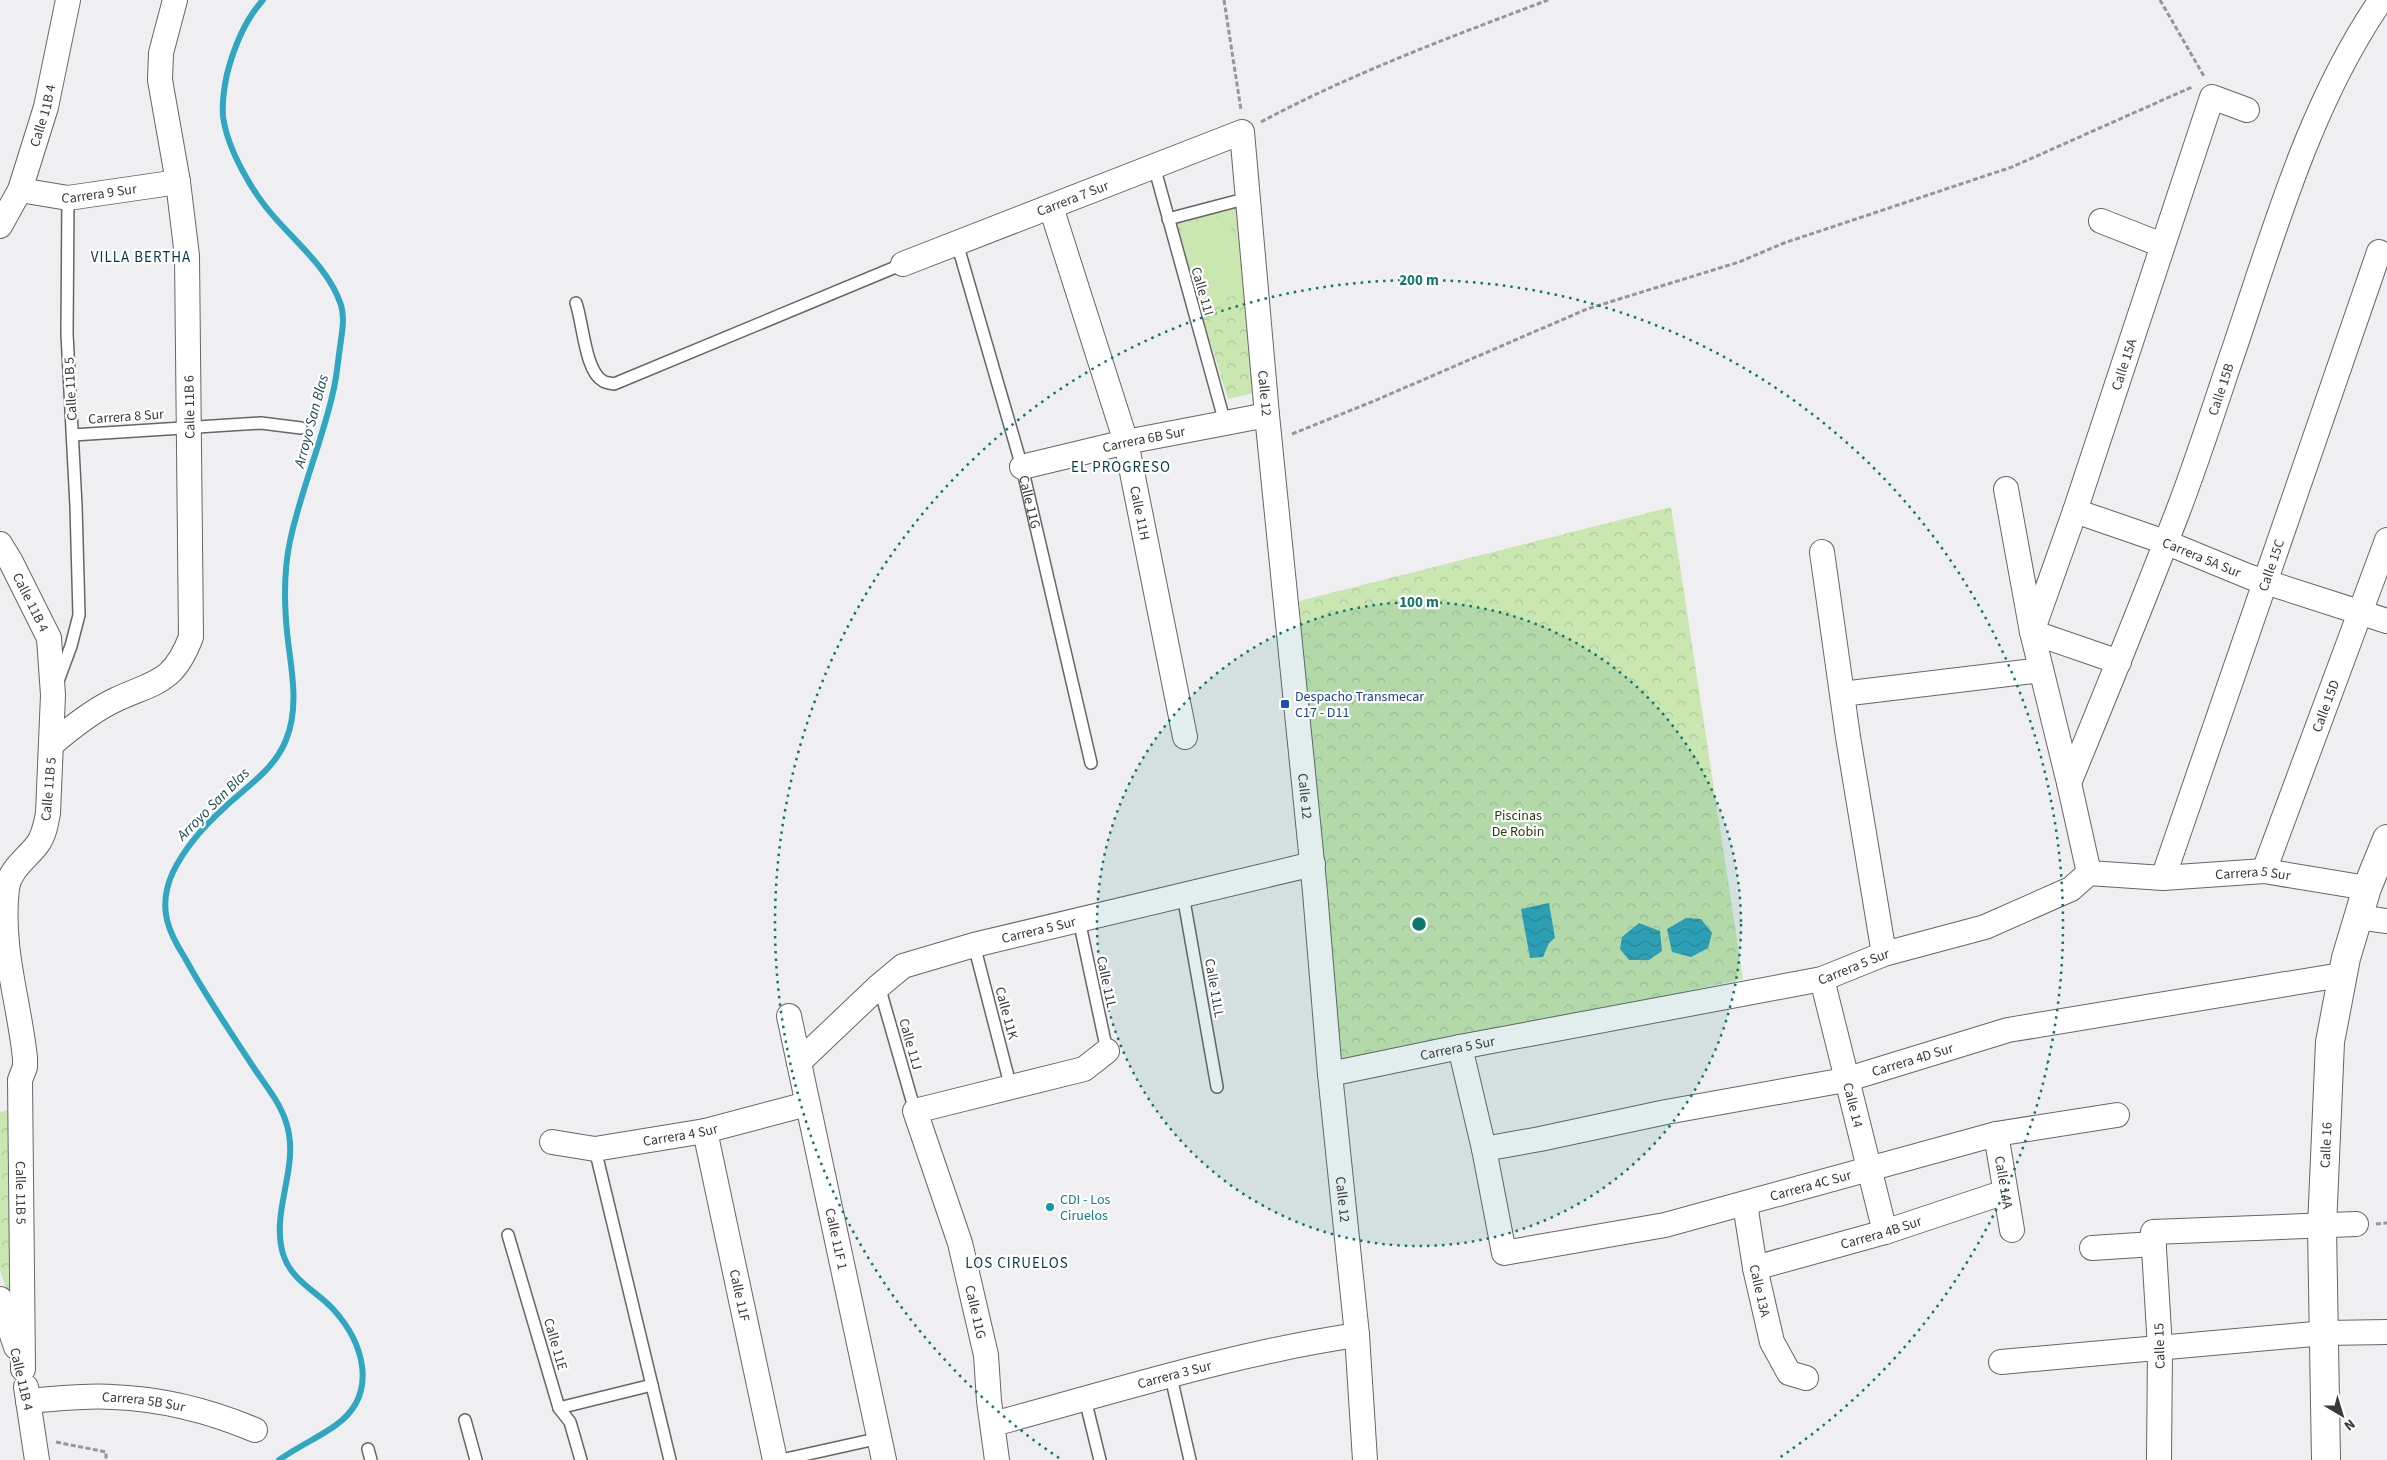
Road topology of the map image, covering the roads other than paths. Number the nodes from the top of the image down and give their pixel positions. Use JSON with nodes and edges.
{"nodes":[{"id":1,"x":68,"y":0,"type":"edge"},
{"id":2,"x":175,"y":0,"type":"edge"},
{"id":3,"x":2381,"y":0,"type":"edge"},
{"id":4,"x":2247,"y":110,"type":"dead end"},
{"id":5,"x":1242,"y":132,"type":"joint"},
{"id":6,"x":1154,"y":166,"type":"junction"},
{"id":7,"x":178,"y":182,"type":"junction"},
{"id":8,"x":20,"y":190,"type":"junction"},
{"id":9,"x":68,"y":198,"type":"junction"},
{"id":10,"x":1248,"y":198,"type":"junction"},
{"id":11,"x":1050,"y":207,"type":"junction"},
{"id":12,"x":1168,"y":219,"type":"junction"},
{"id":13,"x":2101,"y":221,"type":"dead end"},
{"id":14,"x":0,"y":226,"type":"edge"},
{"id":15,"x":957,"y":243,"type":"junction"},
{"id":16,"x":2162,"y":245,"type":"junction"},
{"id":17,"x":2379,"y":252,"type":"dead end"},
{"id":18,"x":903,"y":264,"type":"joint"},
{"id":19,"x":576,"y":304,"type":"dead end"},
{"id":20,"x":1267,"y":415,"type":"junction"},
{"id":21,"x":1225,"y":423,"type":"junction"},
{"id":22,"x":190,"y":427,"type":"junction"},
{"id":23,"x":301,"y":428,"type":"dead end"},
{"id":24,"x":73,"y":434,"type":"junction"},
{"id":25,"x":1126,"y":442,"type":"junction"},
{"id":26,"x":1022,"y":467,"type":"junction"},
{"id":27,"x":2006,"y":489,"type":"dead end"},
{"id":28,"x":2075,"y":511,"type":"junction"},
{"id":29,"x":2387,"y":540,"type":"edge"},
{"id":30,"x":2165,"y":542,"type":"junction"},
{"id":31,"x":0,"y":544,"type":"edge"},
{"id":32,"x":1822,"y":552,"type":"dead end"},
{"id":33,"x":2265,"y":582,"type":"junction"},
{"id":34,"x":2361,"y":611,"type":"junction"},
{"id":35,"x":2387,"y":621,"type":"edge"},
{"id":36,"x":2032,"y":632,"type":"junction"},
{"id":37,"x":2118,"y":662,"type":"junction"},
{"id":38,"x":2041,"y":670,"type":"junction"},
{"id":39,"x":1842,"y":694,"type":"junction"},
{"id":40,"x":53,"y":695,"type":"junction"},
{"id":41,"x":1185,"y":737,"type":"dead end"},
{"id":42,"x":52,"y":744,"type":"junction"},
{"id":43,"x":1091,"y":763,"type":"dead end"},
{"id":44,"x":2069,"y":783,"type":"junction"},
{"id":45,"x":2387,"y":838,"type":"edge"},
{"id":46,"x":1313,"y":864,"type":"junction"},
{"id":47,"x":2264,"y":872,"type":"junction"},
{"id":48,"x":2089,"y":873,"type":"junction"},
{"id":49,"x":2163,"y":878,"type":"junction"},
{"id":50,"x":2367,"y":888,"type":"junction"},
{"id":51,"x":1183,"y":895,"type":"junction"},
{"id":52,"x":2357,"y":917,"type":"junction"},
{"id":53,"x":1079,"y":920,"type":"junction"},
{"id":54,"x":2387,"y":921,"type":"edge"},
{"id":55,"x":974,"y":945,"type":"junction"},
{"id":56,"x":1884,"y":954,"type":"junction"},
{"id":57,"x":2341,"y":975,"type":"junction"},
{"id":58,"x":1822,"y":979,"type":"junction"},
{"id":59,"x":879,"y":986,"type":"junction"},
{"id":60,"x":789,"y":1016,"type":"dead end"},
{"id":61,"x":1460,"y":1047,"type":"junction"},
{"id":62,"x":1107,"y":1051,"type":"joint"},
{"id":63,"x":799,"y":1062,"type":"junction"},
{"id":64,"x":1330,"y":1074,"type":"junction"},
{"id":65,"x":1845,"y":1080,"type":"junction"},
{"id":66,"x":10,"y":1084,"type":"edge"},
{"id":67,"x":1217,"y":1086,"type":"dead end"},
{"id":68,"x":1011,"y":1088,"type":"junction"},
{"id":69,"x":807,"y":1104,"type":"junction"},
{"id":70,"x":915,"y":1111,"type":"junction"},
{"id":71,"x":2116,"y":1115,"type":"dead end"},
{"id":72,"x":705,"y":1131,"type":"junction"},
{"id":73,"x":1996,"y":1134,"type":"junction"},
{"id":74,"x":552,"y":1142,"type":"dead end"},
{"id":75,"x":595,"y":1149,"type":"junction"},
{"id":76,"x":1484,"y":1149,"type":"junction"},
{"id":77,"x":1869,"y":1170,"type":"junction"},
{"id":78,"x":2005,"y":1192,"type":"junction"},
{"id":79,"x":1744,"y":1204,"type":"junction"},
{"id":80,"x":2356,"y":1224,"type":"dead end"},
{"id":81,"x":2322,"y":1227,"type":"junction"},
{"id":82,"x":2012,"y":1230,"type":"dead end"},
{"id":83,"x":1884,"y":1232,"type":"junction"},
{"id":84,"x":508,"y":1234,"type":"dead end"},
{"id":85,"x":2153,"y":1238,"type":"junction"},
{"id":86,"x":2092,"y":1248,"type":"dead end"},
{"id":87,"x":1755,"y":1268,"type":"junction"},
{"id":88,"x":0,"y":1299,"type":"edge"},
{"id":89,"x":2325,"y":1332,"type":"junction"},
{"id":90,"x":2387,"y":1332,"type":"edge"},
{"id":91,"x":1357,"y":1335,"type":"junction"},
{"id":92,"x":2160,"y":1348,"type":"junction"},
{"id":93,"x":2001,"y":1362,"type":"dead end"},
{"id":94,"x":23,"y":1369,"type":"junction"},
{"id":95,"x":1798,"y":1376,"type":"dead end"},
{"id":96,"x":1171,"y":1377,"type":"junction"},
{"id":97,"x":652,"y":1385,"type":"junction"},
{"id":98,"x":1085,"y":1399,"type":"junction"},
{"id":99,"x":28,"y":1401,"type":"junction"},
{"id":100,"x":559,"y":1408,"type":"junction"},
{"id":101,"x":465,"y":1420,"type":"dead end"},
{"id":102,"x":993,"y":1424,"type":"junction"},
{"id":103,"x":255,"y":1430,"type":"dead end"},
{"id":104,"x":882,"y":1449,"type":"edge"},
{"id":105,"x":38,"y":1460,"type":"edge"},
{"id":106,"x":476,"y":1460,"type":"edge"},
{"id":107,"x":580,"y":1460,"type":"edge"},
{"id":108,"x":670,"y":1460,"type":"edge"},
{"id":109,"x":775,"y":1460,"type":"edge"},
{"id":110,"x":781,"y":1460,"type":"edge"},
{"id":111,"x":997,"y":1460,"type":"edge"},
{"id":112,"x":1100,"y":1460,"type":"edge"},
{"id":113,"x":1190,"y":1460,"type":"edge"},
{"id":114,"x":1365,"y":1460,"type":"edge"},
{"id":115,"x":2159,"y":1460,"type":"edge"},
{"id":116,"x":2326,"y":1460,"type":"edge"}],
"edges":[{"from":1,"to":8,"type":"street","name":"Calle 11B 4"},
{"from":2,"to":7,"type":"street","name":"Calle 11B 6"},
{"from":3,"to":30,"type":"street","name":"Calle 15B"},
{"from":4,"to":16,"type":"street","name":"Calle 15A"},
{"from":5,"to":6,"type":"street","name":"Carrera 7 Sur"},
{"from":5,"to":10,"type":"street","name":"Calle 12"},
{"from":6,"to":11,"type":"street","name":"Carrera 7 Sur"},
{"from":6,"to":12,"type":"lane","name":"Calle 11I"},
{"from":7,"to":9,"type":"street","name":"Carrera 9 Sur"},
{"from":7,"to":22,"type":"street","name":"Calle 11B 6"},
{"from":8,"to":9,"type":"street","name":"Carrera 9 Sur"},
{"from":8,"to":14,"type":"street","name":"Calle 11B 4"},
{"from":9,"to":24,"type":"lane","name":"Calle 11B 5"},
{"from":10,"to":12,"type":"lane"},
{"from":10,"to":20,"type":"street","name":"Calle 12"},
{"from":11,"to":15,"type":"street","name":"Carrera 7 Sur"},
{"from":11,"to":25,"type":"street","name":"Calle 11H"},
{"from":12,"to":21,"type":"lane","name":"Calle 11I"},
{"from":13,"to":16,"type":"street"},
{"from":15,"to":18,"type":"street","name":"Carrera 7 Sur"},
{"from":15,"to":26,"type":"lane","name":"Calle 11G"},
{"from":16,"to":28,"type":"street","name":"Calle 15A"},
{"from":17,"to":33,"type":"street","name":"Calle 15C"},
{"from":18,"to":19,"type":"lane"},
{"from":20,"to":21,"type":"street","name":"Carrera 6B Sur"},
{"from":20,"to":46,"type":"street","name":"Calle 12"},
{"from":21,"to":25,"type":"street","name":"Carrera 6B Sur"},
{"from":22,"to":23,"type":"lane","name":"Carrera 8 Sur"},
{"from":22,"to":24,"type":"lane","name":"Carrera 8 Sur"},
{"from":22,"to":42,"type":"street","name":"Calle 11B 6"},
{"from":24,"to":40,"type":"lane","name":"Calle 11B 5"},
{"from":25,"to":26,"type":"street","name":"Carrera 6B Sur"},
{"from":25,"to":41,"type":"street","name":"Calle 11H"},
{"from":26,"to":43,"type":"lane","name":"Calle 11G"},
{"from":27,"to":36,"type":"street"},
{"from":28,"to":30,"type":"street","name":"Carrera 5A Sur"},
{"from":28,"to":36,"type":"street","name":"Calle 15A"},
{"from":29,"to":34,"type":"street","name":"Calle 15D"},
{"from":30,"to":33,"type":"street","name":"Carrera 5A Sur"},
{"from":30,"to":37,"type":"street","name":"Calle 15B"},
{"from":31,"to":40,"type":"street","name":"Calle 11B 4"},
{"from":32,"to":39,"type":"street"},
{"from":33,"to":34,"type":"street","name":"Carrera 5A Sur"},
{"from":33,"to":49,"type":"street","name":"Calle 15C"},
{"from":34,"to":35,"type":"street","name":"Carrera 5A Sur"},
{"from":34,"to":47,"type":"street","name":"Calle 15D"},
{"from":36,"to":37,"type":"street"},
{"from":36,"to":38,"type":"street"},
{"from":37,"to":44,"type":"street","name":"Calle 15B"},
{"from":38,"to":39,"type":"street"},
{"from":38,"to":44,"type":"street"},
{"from":39,"to":56,"type":"street"},
{"from":40,"to":42,"type":"street","name":"Calle 11B 5"},
{"from":42,"to":66,"type":"street","name":"Calle 11B 5"},
{"from":44,"to":48,"type":"street"},
{"from":45,"to":50,"type":"street","name":"Calle 16"},
{"from":46,"to":51,"type":"street","name":"Carrera 5 Sur"},
{"from":46,"to":64,"type":"street","name":"Calle 12"},
{"from":47,"to":49,"type":"street","name":"Carrera 5 Sur"},
{"from":47,"to":50,"type":"street","name":"Carrera 5 Sur"},
{"from":48,"to":49,"type":"street","name":"Carrera 5 Sur"},
{"from":48,"to":56,"type":"street","name":"Carrera 5 Sur"},
{"from":50,"to":52,"type":"street","name":"Calle 16"},
{"from":51,"to":53,"type":"street","name":"Carrera 5 Sur"},
{"from":51,"to":67,"type":"lane","name":"Calle 11LL"},
{"from":52,"to":54,"type":"street"},
{"from":52,"to":57,"type":"street","name":"Calle 16"},
{"from":53,"to":55,"type":"street","name":"Carrera 5 Sur"},
{"from":53,"to":62,"type":"lane","name":"Calle 11L"},
{"from":55,"to":59,"type":"street","name":"Carrera 5 Sur"},
{"from":55,"to":68,"type":"lane","name":"Calle 11K"},
{"from":56,"to":58,"type":"street","name":"Carrera 5 Sur"},
{"from":57,"to":65,"type":"street","name":"Carrera 4D Sur"},
{"from":57,"to":81,"type":"street","name":"Calle 16"},
{"from":58,"to":61,"type":"street","name":"Carrera 5 Sur"},
{"from":58,"to":65,"type":"street","name":"Calle 14"},
{"from":59,"to":63,"type":"street","name":"Carrera 5 Sur"},
{"from":59,"to":70,"type":"lane","name":"Calle 11J"},
{"from":60,"to":63,"type":"street","name":"Calle 11F 1"},
{"from":61,"to":64,"type":"street","name":"Carrera 5 Sur"},
{"from":61,"to":76,"type":"street"},
{"from":62,"to":68,"type":"street"},
{"from":63,"to":69,"type":"street","name":"Calle 11F 1"},
{"from":64,"to":91,"type":"street","name":"Calle 12"},
{"from":65,"to":76,"type":"street","name":"Carrera 4D Sur"},
{"from":65,"to":77,"type":"street","name":"Calle 14"},
{"from":66,"to":94,"type":"street","name":"Calle 11B 5"},
{"from":68,"to":70,"type":"street"},
{"from":69,"to":72,"type":"street","name":"Carrera 4 Sur"},
{"from":69,"to":104,"type":"street","name":"Calle 11F 1"},
{"from":70,"to":102,"type":"street","name":"Calle 11G"},
{"from":71,"to":73,"type":"street","name":"Carrera 4C Sur"},
{"from":72,"to":75,"type":"street","name":"Carrera 4 Sur"},
{"from":72,"to":109,"type":"street","name":"Calle 11F"},
{"from":73,"to":77,"type":"street","name":"Carrera 4C Sur"},
{"from":73,"to":78,"type":"street","name":"Calle 14A"},
{"from":74,"to":75,"type":"street","name":"Carrera 4 Sur"},
{"from":75,"to":97,"type":"lane"},
{"from":76,"to":79,"type":"street","name":"Carrera 4C Sur"},
{"from":77,"to":79,"type":"street","name":"Carrera 4C Sur"},
{"from":77,"to":83,"type":"street","name":"Calle 14"},
{"from":78,"to":82,"type":"street","name":"Calle 14A"},
{"from":78,"to":83,"type":"street","name":"Carrera 4B Sur"},
{"from":79,"to":87,"type":"street","name":"Calle 13A"},
{"from":80,"to":81,"type":"street"},
{"from":81,"to":85,"type":"street"},
{"from":81,"to":89,"type":"street","name":"Calle 16"},
{"from":83,"to":87,"type":"street","name":"Carrera 4B Sur"},
{"from":84,"to":100,"type":"lane","name":"Calle 11E"},
{"from":85,"to":86,"type":"street"},
{"from":85,"to":92,"type":"street","name":"Calle 15"},
{"from":87,"to":95,"type":"street","name":"Calle 13A"},
{"from":88,"to":94,"type":"street","name":"Calle 11B 4"},
{"from":89,"to":90,"type":"street"},
{"from":89,"to":92,"type":"street"},
{"from":89,"to":116,"type":"street","name":"Calle 16"},
{"from":91,"to":96,"type":"street","name":"Carrera 3 Sur"},
{"from":91,"to":114,"type":"street","name":"Calle 12"},
{"from":92,"to":93,"type":"street"},
{"from":92,"to":115,"type":"street","name":"Calle 15"},
{"from":94,"to":99,"type":"street","name":"Calle 11B 4"},
{"from":96,"to":98,"type":"street","name":"Carrera 3 Sur"},
{"from":96,"to":113,"type":"lane"},
{"from":97,"to":100,"type":"lane"},
{"from":97,"to":108,"type":"lane"},
{"from":98,"to":102,"type":"street","name":"Carrera 3 Sur"},
{"from":98,"to":112,"type":"lane"},
{"from":99,"to":103,"type":"street","name":"Carrera 5B Sur"},
{"from":99,"to":105,"type":"street","name":"Calle 11B 4"},
{"from":100,"to":107,"type":"lane","name":"Calle 11E"},
{"from":101,"to":106,"type":"lane"},
{"from":102,"to":111,"type":"street","name":"Calle 11G"},
{"from":104,"to":110,"type":"lane"}]}
